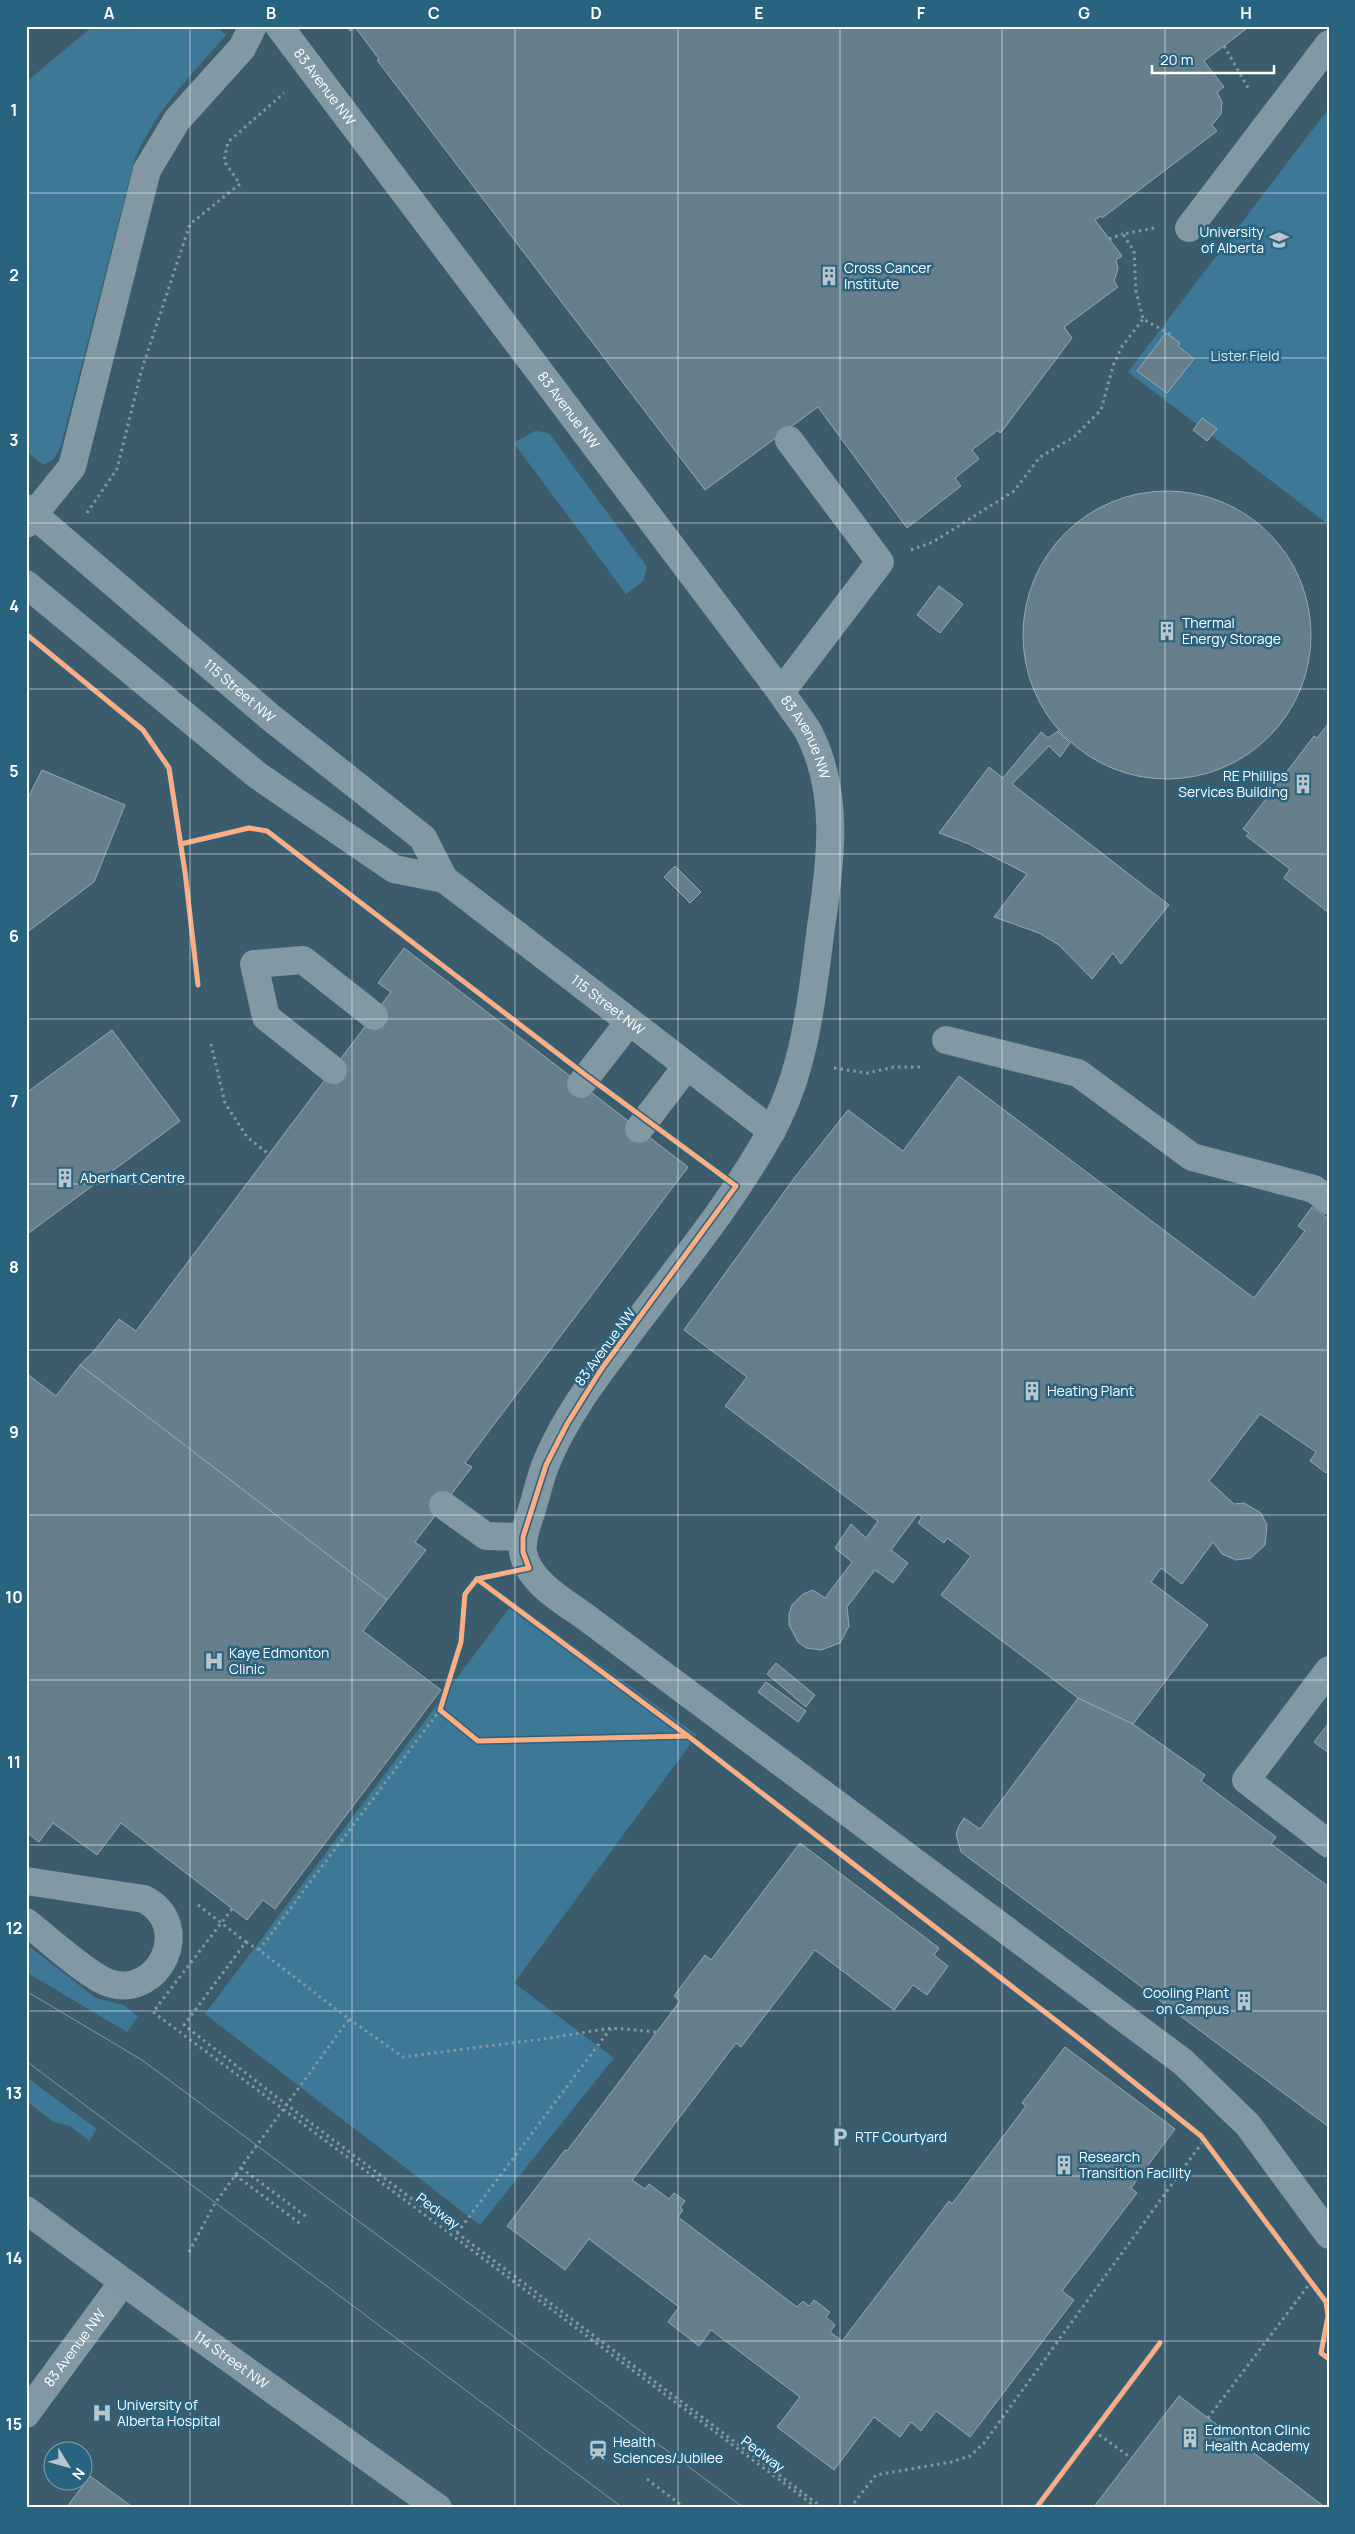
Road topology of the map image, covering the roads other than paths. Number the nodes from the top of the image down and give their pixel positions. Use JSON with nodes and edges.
{"nodes":[{"id":1,"x":253,"y":26,"type":"edge"},
{"id":2,"x":279,"y":26,"type":"edge"},
{"id":3,"x":1329,"y":44,"type":"edge"},
{"id":4,"x":1191,"y":225,"type":"road end"},
{"id":5,"x":789,"y":440,"type":"dead end"},
{"id":6,"x":29,"y":516,"type":"edge"},
{"id":7,"x":26,"y":584,"type":"edge"},
{"id":8,"x":781,"y":692,"type":"junction"},
{"id":9,"x":444,"y":879,"type":"junction"},
{"id":10,"x":374,"y":1016,"type":"dead end"},
{"id":11,"x":629,"y":1022,"type":"junction"},
{"id":12,"x":946,"y":1040,"type":"road end"},
{"id":13,"x":687,"y":1066,"type":"junction"},
{"id":14,"x":333,"y":1070,"type":"dead end"},
{"id":15,"x":582,"y":1084,"type":"dead end"},
{"id":16,"x":639,"y":1128,"type":"dead end"},
{"id":17,"x":772,"y":1131,"type":"junction"},
{"id":18,"x":1329,"y":1201,"type":"edge"},
{"id":19,"x":443,"y":1505,"type":"dead end"},
{"id":20,"x":523,"y":1536,"type":"junction"},
{"id":21,"x":1329,"y":1670,"type":"edge"},
{"id":22,"x":1329,"y":1844,"type":"edge"},
{"id":23,"x":26,"y":1881,"type":"edge"},
{"id":24,"x":26,"y":1922,"type":"edge"},
{"id":25,"x":26,"y":2210,"type":"edge"},
{"id":26,"x":1329,"y":2235,"type":"edge"},
{"id":27,"x":123,"y":2282,"type":"junction"},
{"id":28,"x":26,"y":2414,"type":"edge"},
{"id":29,"x":438,"y":2508,"type":"edge"}],
"edges":[{"from":1,"to":6,"type":"street"},
{"from":2,"to":8,"type":"street","name":"83 Avenue NW"},
{"from":3,"to":4,"type":"street"},
{"from":5,"to":8,"type":"street"},
{"from":6,"to":9,"type":"street","name":"115 Street NW"},
{"from":7,"to":9,"type":"street","name":"115 Street NW"},
{"from":8,"to":17,"type":"street","name":"83 Avenue NW"},
{"from":9,"to":11,"type":"street","name":"115 Street NW"},
{"from":10,"to":14,"type":"street"},
{"from":11,"to":13,"type":"street","name":"115 Street NW"},
{"from":11,"to":15,"type":"street"},
{"from":12,"to":18,"type":"street"},
{"from":13,"to":16,"type":"street"},
{"from":13,"to":17,"type":"street","name":"115 Street NW"},
{"from":17,"to":20,"type":"street","name":"83 Avenue NW"},
{"from":19,"to":20,"type":"street"},
{"from":20,"to":26,"type":"street"},
{"from":21,"to":22,"type":"street"},
{"from":23,"to":24,"type":"street"},
{"from":25,"to":27,"type":"main road","name":"114 Street NW"},
{"from":27,"to":28,"type":"street","name":"83 Avenue NW"},
{"from":27,"to":29,"type":"main road","name":"114 Street NW"}]}
